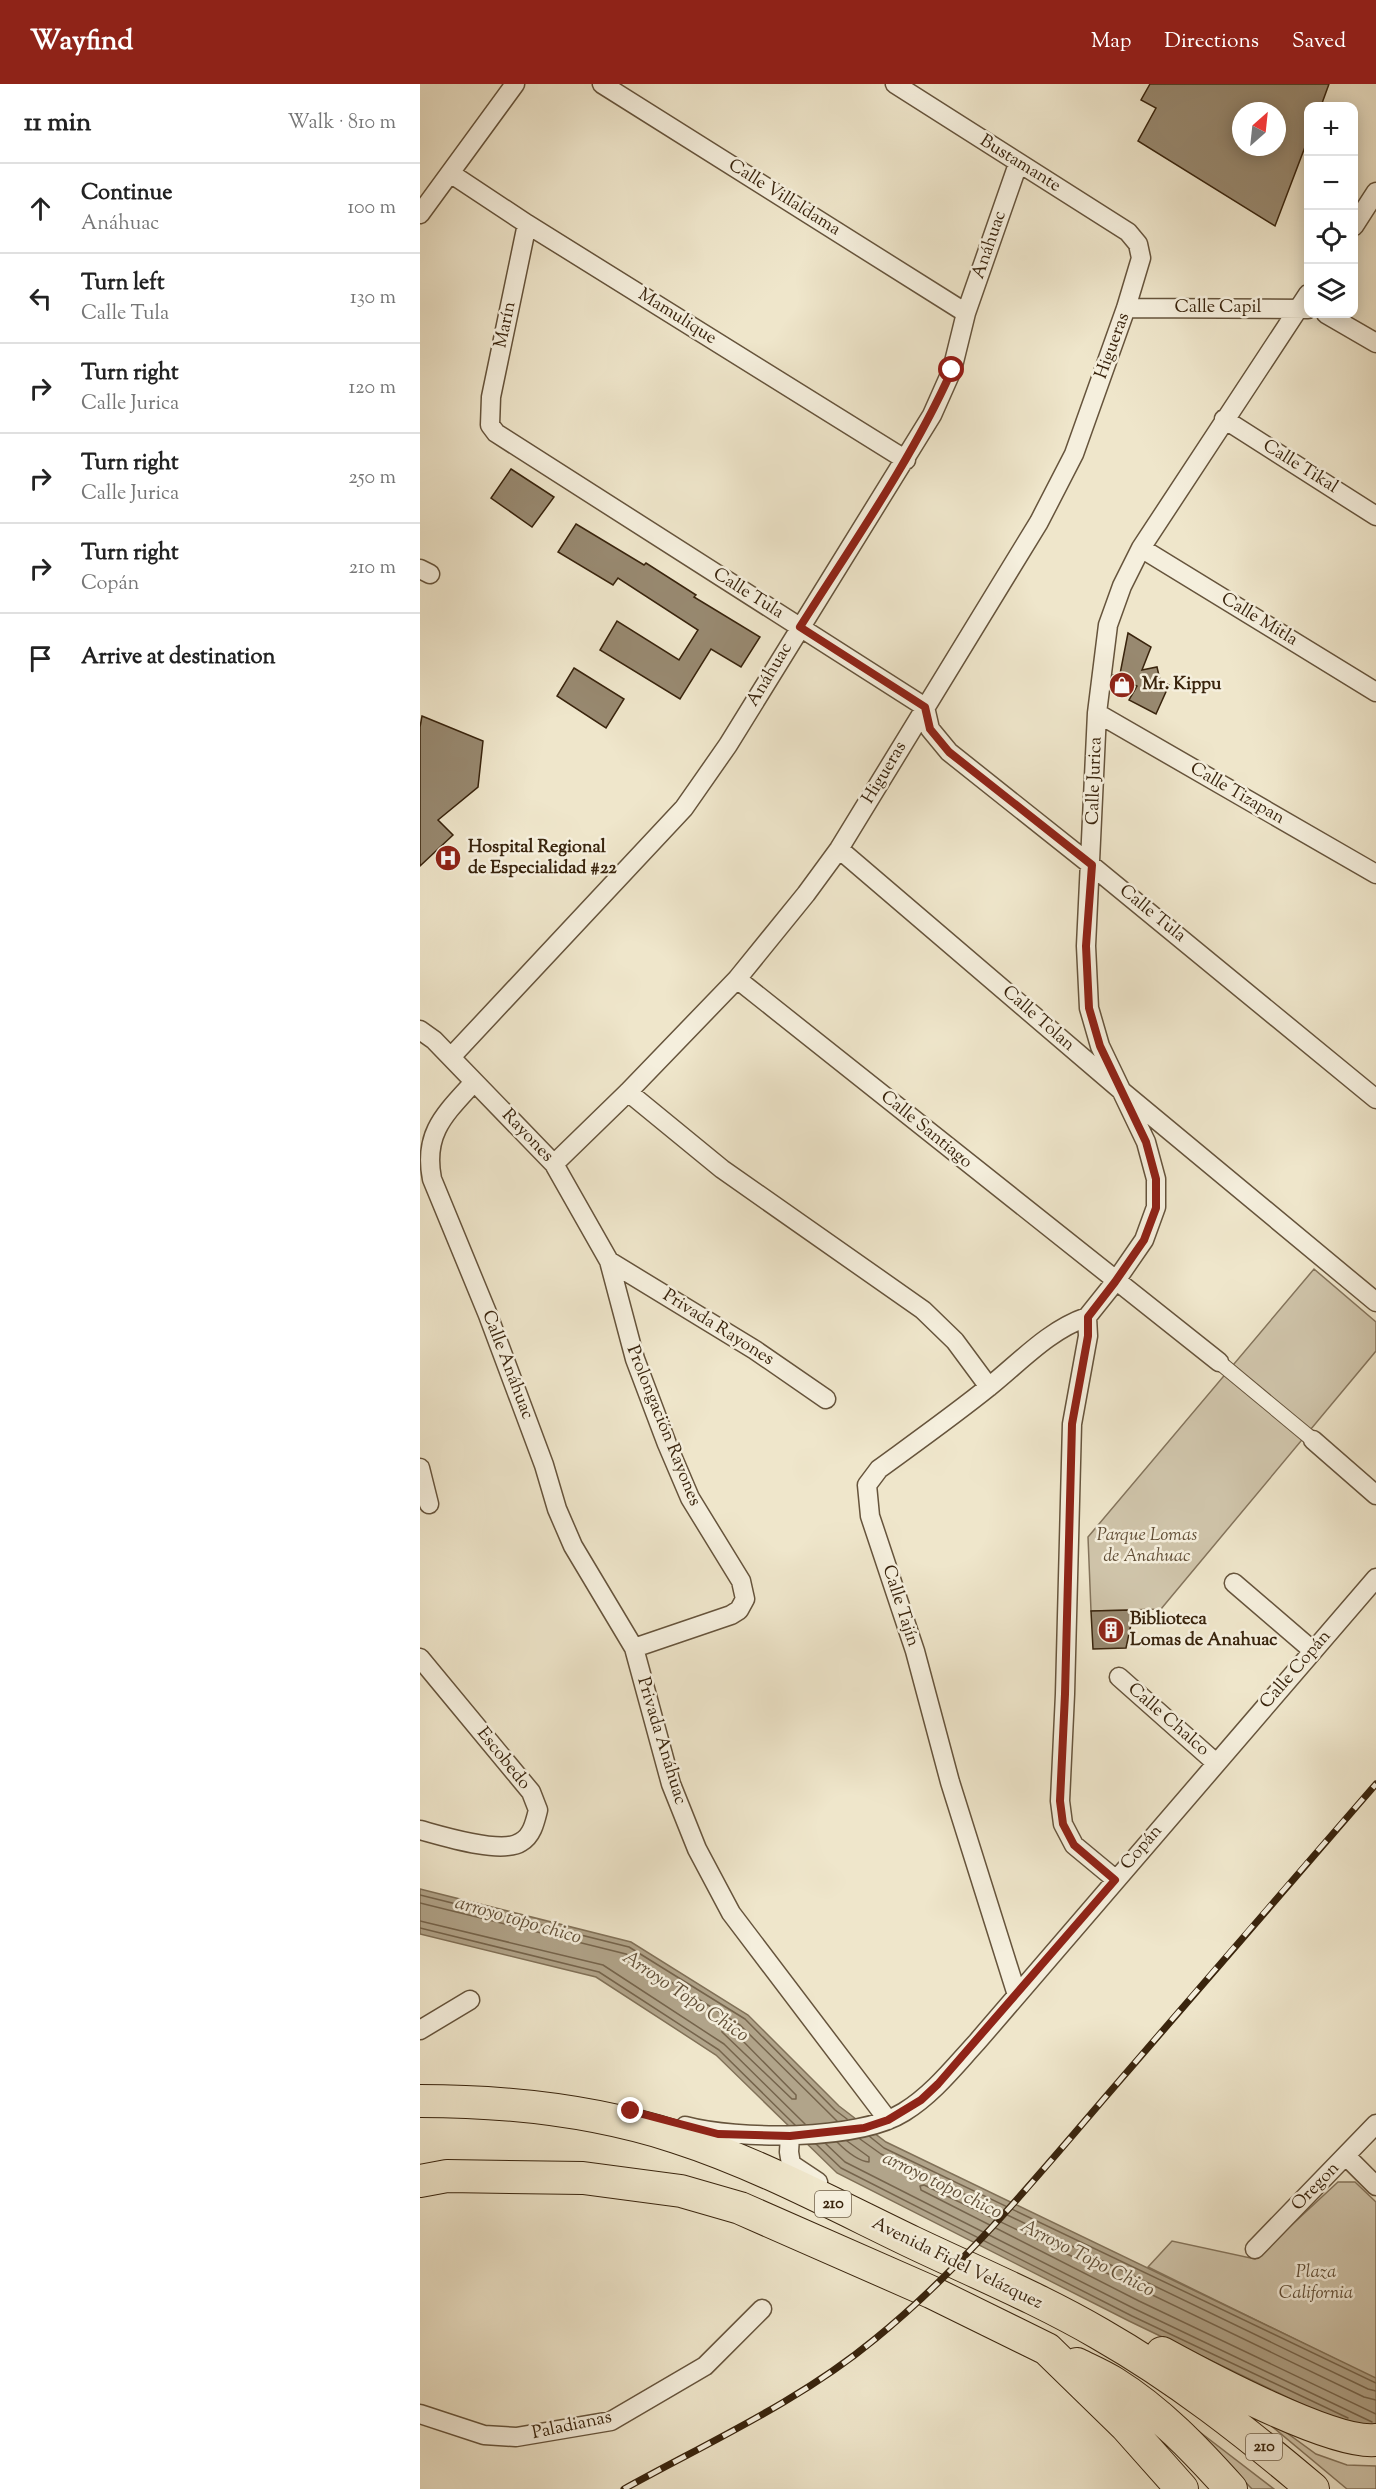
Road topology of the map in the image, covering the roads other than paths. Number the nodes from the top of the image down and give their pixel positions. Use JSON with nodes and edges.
{"nodes":[{"id":1,"x":515,"y":84,"type":"edge"},
{"id":2,"x":602,"y":84,"type":"edge"},
{"id":3,"x":895,"y":84,"type":"edge"},
{"id":4,"x":1018,"y":164,"type":"junction"},
{"id":5,"x":450,"y":173,"type":"junction"},
{"id":6,"x":1376,"y":192,"type":"edge"},
{"id":7,"x":420,"y":214,"type":"edge"},
{"id":8,"x":1358,"y":219,"type":"edge"},
{"id":9,"x":527,"y":224,"type":"junction"},
{"id":10,"x":1140,"y":249,"type":"joint"},
{"id":11,"x":1304,"y":304,"type":"edge"},
{"id":12,"x":1304,"y":305,"type":"edge"},
{"id":13,"x":1126,"y":308,"type":"junction"},
{"id":14,"x":966,"y":313,"type":"junction"},
{"id":15,"x":1333,"y":318,"type":"edge"},
{"id":16,"x":1376,"y":343,"type":"edge"},
{"id":17,"x":1224,"y":419,"type":"junction"},
{"id":18,"x":490,"y":425,"type":"joint"},
{"id":19,"x":906,"y":460,"type":"junction"},
{"id":20,"x":1376,"y":516,"type":"edge"},
{"id":21,"x":1141,"y":548,"type":"junction"},
{"id":22,"x":800,"y":627,"type":"junction"},
{"id":23,"x":1376,"y":692,"type":"edge"},
{"id":24,"x":925,"y":707,"type":"junction"},
{"id":25,"x":1097,"y":713,"type":"junction"},
{"id":26,"x":839,"y":849,"type":"junction"},
{"id":27,"x":1092,"y":865,"type":"junction"},
{"id":28,"x":1376,"y":874,"type":"edge"},
{"id":29,"x":737,"y":979,"type":"junction"},
{"id":30,"x":420,"y":1030,"type":"edge"},
{"id":31,"x":451,"y":1057,"type":"junction"},
{"id":32,"x":474,"y":1082,"type":"junction"},
{"id":33,"x":628,"y":1092,"type":"junction"},
{"id":34,"x":1123,"y":1092,"type":"junction"},
{"id":35,"x":1376,"y":1099,"type":"edge"},
{"id":36,"x":554,"y":1164,"type":"junction"},
{"id":37,"x":609,"y":1261,"type":"junction"},
{"id":38,"x":1115,"y":1282,"type":"junction"},
{"id":39,"x":1376,"y":1302,"type":"edge"},
{"id":40,"x":1088,"y":1317,"type":"junction"},
{"id":41,"x":1219,"y":1362,"type":"joint"},
{"id":42,"x":989,"y":1387,"type":"junction"},
{"id":43,"x":826,"y":1399,"type":"dead end"},
{"id":44,"x":1312,"y":1440,"type":"joint"},
{"id":45,"x":420,"y":1468,"type":"edge"},
{"id":46,"x":1376,"y":1495,"type":"edge"},
{"id":47,"x":429,"y":1504,"type":"dead end"},
{"id":48,"x":1376,"y":1578,"type":"edge"},
{"id":49,"x":1234,"y":1583,"type":"dead end"},
{"id":50,"x":634,"y":1648,"type":"junction"},
{"id":51,"x":1312,"y":1650,"type":"junction"},
{"id":52,"x":420,"y":1658,"type":"edge"},
{"id":53,"x":1119,"y":1677,"type":"dead end"},
{"id":54,"x":1216,"y":1763,"type":"junction"},
{"id":55,"x":420,"y":1830,"type":"edge"},
{"id":56,"x":1115,"y":1880,"type":"junction"},
{"id":57,"x":1017,"y":1995,"type":"junction"},
{"id":58,"x":470,"y":2000,"type":"dead end"},
{"id":59,"x":420,"y":2030,"type":"edge"},
{"id":60,"x":420,"y":2101,"type":"edge"},
{"id":61,"x":553,"y":2108,"type":"junction"},
{"id":62,"x":888,"y":2120,"type":"junction"},
{"id":63,"x":1376,"y":2124,"type":"edge"},
{"id":64,"x":796,"y":2135,"type":"junction"},
{"id":65,"x":1346,"y":2156,"type":"junction"},
{"id":66,"x":420,"y":2181,"type":"edge"},
{"id":67,"x":1376,"y":2186,"type":"edge"},
{"id":68,"x":915,"y":2244,"type":"junction"},
{"id":69,"x":1255,"y":2249,"type":"dead end"},
{"id":70,"x":762,"y":2309,"type":"dead end"},
{"id":71,"x":1099,"y":2333,"type":"junction"},
{"id":72,"x":1047,"y":2349,"type":"junction"},
{"id":73,"x":420,"y":2414,"type":"edge"},
{"id":74,"x":1376,"y":2440,"type":"edge"},
{"id":75,"x":1173,"y":2484,"type":"edge"},
{"id":76,"x":1231,"y":2489,"type":"edge"},
{"id":77,"x":1313,"y":2489,"type":"edge"}],
"edges":[{"from":1,"to":5,"type":"street"},
{"from":2,"to":14,"type":"street","name":"Calle Villaldama"},
{"from":3,"to":4,"type":"street","name":"Bustamante"},
{"from":4,"to":10,"type":"street","name":"Bustamante"},
{"from":4,"to":14,"type":"street","name":"Anáhuac"},
{"from":5,"to":7,"type":"street"},
{"from":5,"to":9,"type":"street","name":"Mamulique"},
{"from":6,"to":8,"type":"street"},
{"from":9,"to":18,"type":"street","name":"Marín"},
{"from":9,"to":19,"type":"street","name":"Mamulique"},
{"from":10,"to":13,"type":"street","name":"Higueras"},
{"from":11,"to":13,"type":"street","name":"Calle Capil"},
{"from":12,"to":17,"type":"street","name":"Calle Jurica"},
{"from":13,"to":24,"type":"street","name":"Higueras"},
{"from":14,"to":19,"type":"street","name":"Anáhuac"},
{"from":15,"to":16,"type":"street"},
{"from":17,"to":20,"type":"street","name":"Calle Tikal"},
{"from":17,"to":21,"type":"street","name":"Calle Jurica"},
{"from":18,"to":22,"type":"street","name":"Calle Tula"},
{"from":19,"to":22,"type":"street","name":"Anáhuac"},
{"from":21,"to":23,"type":"street","name":"Calle Mitla"},
{"from":21,"to":25,"type":"street","name":"Calle Jurica"},
{"from":22,"to":24,"type":"street","name":"Calle Tula"},
{"from":22,"to":31,"type":"street","name":"Anáhuac"},
{"from":24,"to":26,"type":"street","name":"Higueras"},
{"from":24,"to":27,"type":"street","name":"Calle Tula"},
{"from":25,"to":27,"type":"street","name":"Calle Jurica"},
{"from":25,"to":28,"type":"street","name":"Calle Tizapan"},
{"from":26,"to":29,"type":"street","name":"Higueras"},
{"from":26,"to":34,"type":"street","name":"Calle Tolan"},
{"from":27,"to":34,"type":"street","name":"Calle Jurica"},
{"from":27,"to":35,"type":"street","name":"Calle Tula"},
{"from":29,"to":33,"type":"street","name":"Higueras"},
{"from":29,"to":38,"type":"street","name":"Calle Santiago"},
{"from":30,"to":31,"type":"street","name":"Rayones"},
{"from":31,"to":32,"type":"street","name":"Rayones"},
{"from":32,"to":36,"type":"street","name":"Rayones"},
{"from":32,"to":50,"type":"street","name":"Calle Anáhuac"},
{"from":33,"to":36,"type":"street","name":"Higueras"},
{"from":33,"to":42,"type":"street"},
{"from":34,"to":38,"type":"street","name":"Calle Jurica"},
{"from":34,"to":39,"type":"street","name":"Calle Tolan"},
{"from":36,"to":37,"type":"street","name":"Rayones"},
{"from":37,"to":43,"type":"street","name":"Privada Rayones"},
{"from":37,"to":50,"type":"street","name":"Prolongación Rayones"},
{"from":38,"to":40,"type":"street","name":"Calle Jurica"},
{"from":38,"to":41,"type":"street","name":"Calle Santiago"},
{"from":40,"to":42,"type":"street","name":"Calle Tajín"},
{"from":40,"to":56,"type":"street"},
{"from":41,"to":44,"type":"street"},
{"from":42,"to":57,"type":"street","name":"Calle Tajín"},
{"from":44,"to":46,"type":"street"},
{"from":45,"to":47,"type":"street"},
{"from":48,"to":51,"type":"street","name":"Calle Copán"},
{"from":49,"to":51,"type":"street"},
{"from":50,"to":62,"type":"street","name":"Privada Anáhuac"},
{"from":51,"to":54,"type":"street","name":"Calle Copán"},
{"from":52,"to":55,"type":"street","name":"Escobedo"},
{"from":53,"to":54,"type":"street","name":"Calle Chalco"},
{"from":54,"to":56,"type":"street","name":"Copán"},
{"from":56,"to":57,"type":"street","name":"Copán"},
{"from":57,"to":62,"type":"street","name":"Copán"},
{"from":58,"to":59,"type":"street"},
{"from":60,"to":61,"type":"highway","name":"Avenida Fidel Velázquez","number":"210"},
{"from":61,"to":64,"type":"street","name":"Copán"},
{"from":61,"to":68,"type":"highway","name":"Avenida Fidel Velázquez","number":"210"},
{"from":62,"to":64,"type":"street","name":"Copán"},
{"from":63,"to":65,"type":"street","name":"Oregon"},
{"from":64,"to":68,"type":"street"},
{"from":65,"to":67,"type":"street"},
{"from":65,"to":69,"type":"street","name":"Oregon"},
{"from":66,"to":72,"type":"highway","name":"Avenida Fidel Velázquez","number":"210"},
{"from":68,"to":71,"type":"highway","name":"Avenida Fidel Velázquez","number":"210"},
{"from":70,"to":73,"type":"street","name":"Paladianas"},
{"from":71,"to":74,"type":"highway"},
{"from":71,"to":77,"type":"highway","name":"Avenida Fidel Velázquez","number":"210"},
{"from":72,"to":75,"type":"highway","name":"Avenida Fidel Velázquez","number":"210"},
{"from":72,"to":76,"type":"highway"}]}
